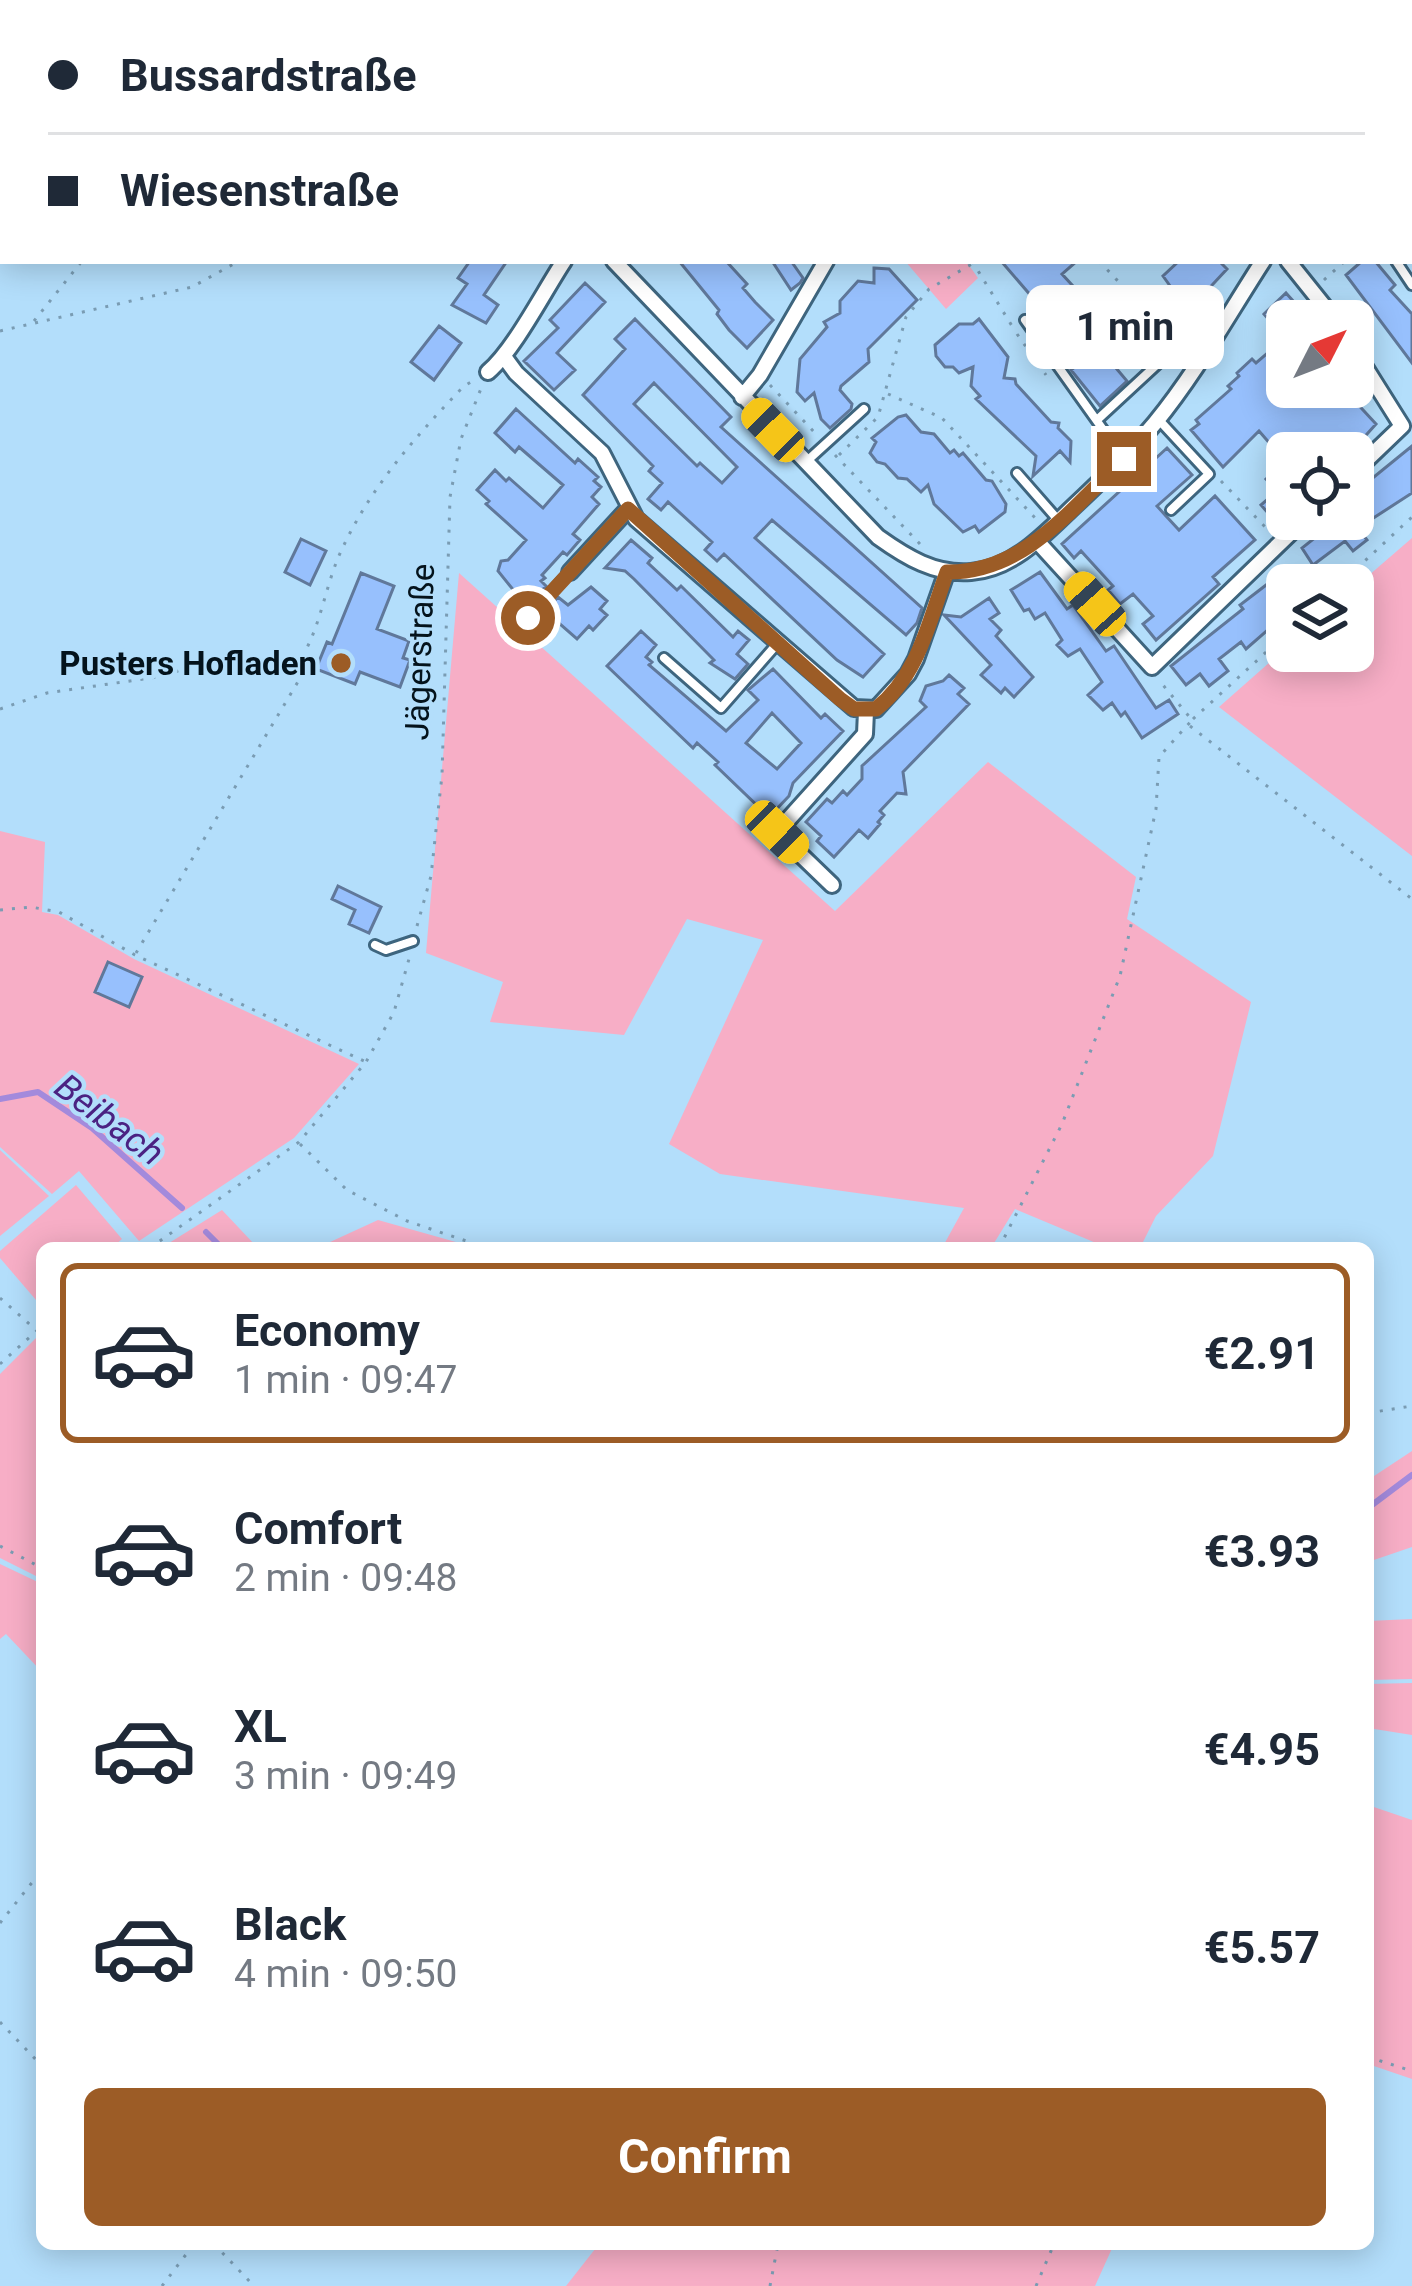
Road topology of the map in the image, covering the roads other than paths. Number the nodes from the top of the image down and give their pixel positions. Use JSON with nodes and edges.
{"nodes":[{"id":1,"x":562,"y":264,"type":"edge"},
{"id":2,"x":617,"y":264,"type":"edge"},
{"id":3,"x":824,"y":264,"type":"edge"},
{"id":4,"x":1261,"y":264,"type":"edge"},
{"id":5,"x":1291,"y":264,"type":"edge"},
{"id":6,"x":1320,"y":300,"type":"edge"},
{"id":7,"x":1025,"y":320,"type":"dead end"},
{"id":8,"x":505,"y":358,"type":"junction"},
{"id":9,"x":1164,"y":358,"type":"dead end"},
{"id":10,"x":488,"y":372,"type":"road end"},
{"id":11,"x":1374,"y":380,"type":"edge"},
{"id":12,"x":742,"y":397,"type":"junction"},
{"id":13,"x":864,"y":409,"type":"dead end"},
{"id":14,"x":1158,"y":419,"type":"junction"},
{"id":15,"x":1097,"y":420,"type":"junction"},
{"id":16,"x":1407,"y":429,"type":"edge"},
{"id":17,"x":1374,"y":455,"type":"edge"},
{"id":18,"x":1124,"y":459,"type":"junction"},
{"id":19,"x":805,"y":463,"type":"junction"},
{"id":20,"x":1017,"y":473,"type":"dead end"},
{"id":21,"x":628,"y":509,"type":"junction"},
{"id":22,"x":1171,"y":510,"type":"dead end"},
{"id":23,"x":1048,"y":531,"type":"junction"},
{"id":24,"x":1285,"y":540,"type":"edge"},
{"id":25,"x":570,"y":572,"type":"joint"},
{"id":26,"x":947,"y":572,"type":"junction"},
{"id":27,"x":528,"y":618,"type":"dead end"},
{"id":28,"x":777,"y":644,"type":"junction"},
{"id":29,"x":664,"y":658,"type":"dead end"},
{"id":30,"x":866,"y":711,"type":"junction"},
{"id":31,"x":832,"y":884,"type":"dead end"},
{"id":32,"x":413,"y":940,"type":"road end"},
{"id":33,"x":375,"y":945,"type":"dead end"}],
"edges":[{"from":1,"to":8,"type":"street"},
{"from":2,"to":12,"type":"street"},
{"from":3,"to":12,"type":"street"},
{"from":4,"to":14,"type":"street"},
{"from":5,"to":6,"type":"street"},
{"from":7,"to":15,"type":"lane"},
{"from":8,"to":10,"type":"street"},
{"from":8,"to":21,"type":"street"},
{"from":9,"to":15,"type":"lane"},
{"from":11,"to":16,"type":"street"},
{"from":12,"to":19,"type":"street"},
{"from":13,"to":19,"type":"lane"},
{"from":14,"to":18,"type":"street"},
{"from":14,"to":22,"type":"lane"},
{"from":15,"to":18,"type":"lane"},
{"from":16,"to":17,"type":"street"},
{"from":18,"to":23,"type":"street"},
{"from":19,"to":26,"type":"street"},
{"from":20,"to":23,"type":"lane"},
{"from":21,"to":25,"type":"street"},
{"from":21,"to":28,"type":"street"},
{"from":23,"to":24,"type":"street"},
{"from":23,"to":26,"type":"street"},
{"from":25,"to":27,"type":"lane"},
{"from":26,"to":30,"type":"street"},
{"from":28,"to":29,"type":"lane"},
{"from":28,"to":30,"type":"street"},
{"from":30,"to":31,"type":"street"},
{"from":32,"to":33,"type":"lane"}]}
